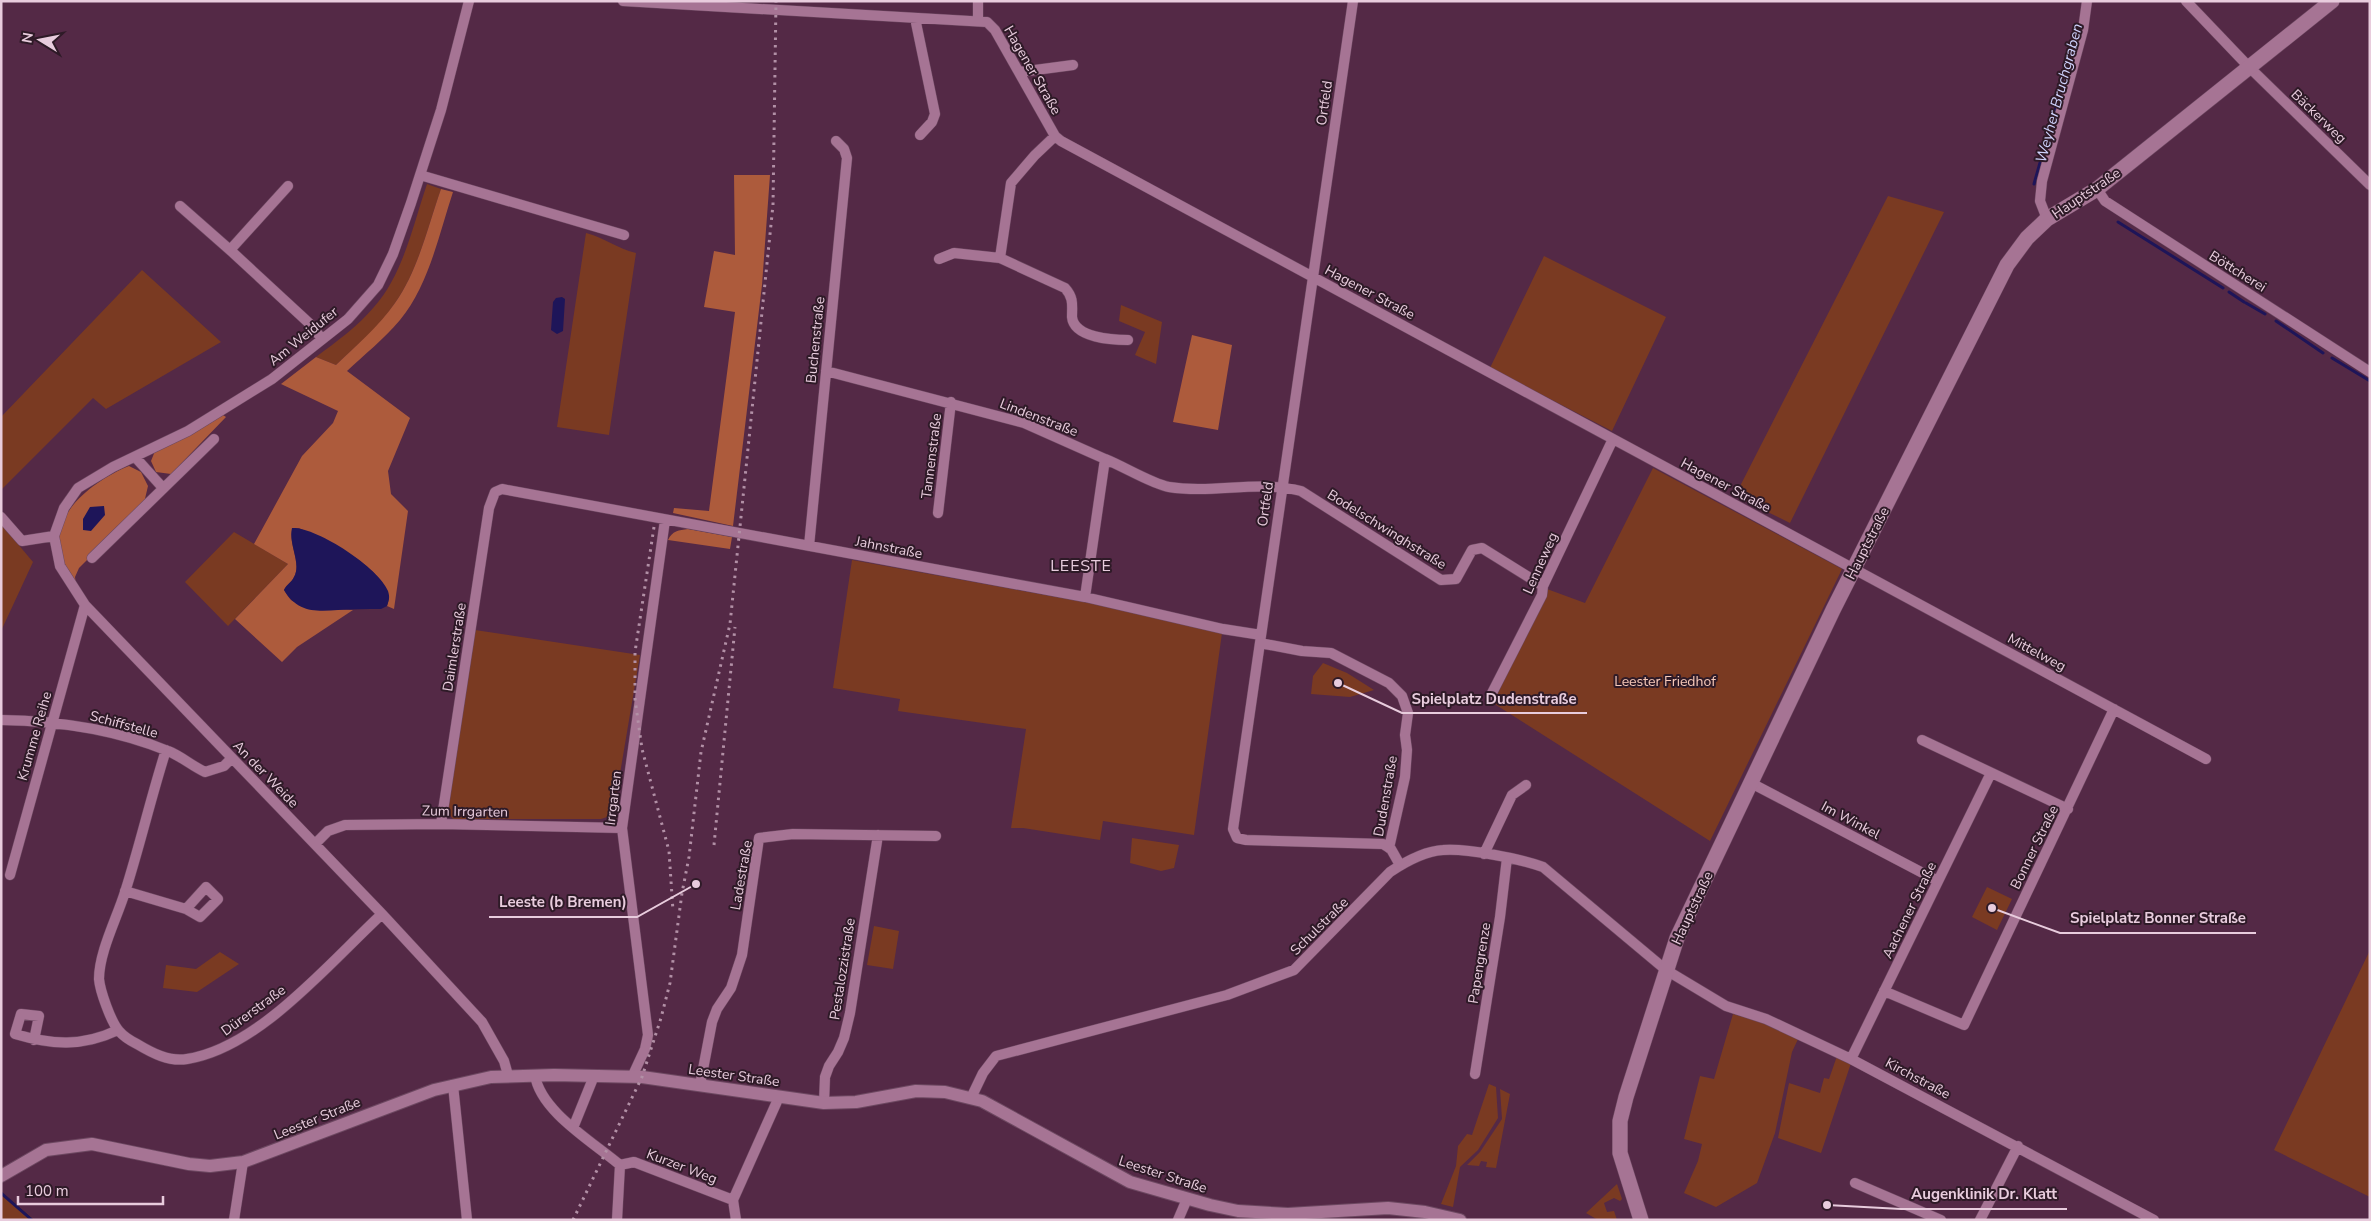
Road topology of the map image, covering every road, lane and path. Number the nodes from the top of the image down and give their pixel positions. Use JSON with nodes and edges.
{"nodes":[{"id":1,"x":469,"y":1,"type":"edge"},
{"id":2,"x":622,"y":1,"type":"edge"},
{"id":3,"x":978,"y":1,"type":"edge"},
{"id":4,"x":1352,"y":1,"type":"edge"},
{"id":5,"x":2087,"y":1,"type":"edge"},
{"id":6,"x":2186,"y":1,"type":"edge"},
{"id":7,"x":2332,"y":1,"type":"edge"},
{"id":8,"x":915,"y":18,"type":"junction"},
{"id":9,"x":978,"y":21,"type":"junction"},
{"id":10,"x":1074,"y":65,"type":"dead end"},
{"id":11,"x":2248,"y":67,"type":"junction"},
{"id":12,"x":1020,"y":72,"type":"junction"},
{"id":13,"x":920,"y":135,"type":"dead end"},
{"id":14,"x":1055,"y":136,"type":"junction"},
{"id":15,"x":836,"y":142,"type":"dead end"},
{"id":16,"x":420,"y":175,"type":"junction"},
{"id":17,"x":2370,"y":185,"type":"edge"},
{"id":18,"x":288,"y":186,"type":"dead end"},
{"id":19,"x":2096,"y":189,"type":"junction"},
{"id":20,"x":180,"y":206,"type":"dead end"},
{"id":21,"x":2047,"y":219,"type":"junction"},
{"id":22,"x":624,"y":236,"type":"dead end"},
{"id":23,"x":230,"y":250,"type":"junction"},
{"id":24,"x":1000,"y":258,"type":"junction"},
{"id":25,"x":939,"y":260,"type":"dead end"},
{"id":26,"x":1312,"y":277,"type":"junction"},
{"id":27,"x":322,"y":339,"type":"junction"},
{"id":28,"x":1128,"y":340,"type":"dead end"},
{"id":29,"x":826,"y":370,"type":"junction"},
{"id":30,"x":2370,"y":372,"type":"edge"},
{"id":31,"x":951,"y":402,"type":"junction"},
{"id":32,"x":214,"y":439,"type":"dead end"},
{"id":33,"x":1613,"y":439,"type":"junction"},
{"id":34,"x":136,"y":458,"type":"junction"},
{"id":35,"x":1105,"y":459,"type":"junction"},
{"id":36,"x":1282,"y":486,"type":"junction"},
{"id":37,"x":163,"y":488,"type":"junction"},
{"id":38,"x":511,"y":490,"type":"joint"},
{"id":39,"x":938,"y":513,"type":"dead end"},
{"id":40,"x":1,"y":517,"type":"edge"},
{"id":41,"x":666,"y":520,"type":"junction"},
{"id":42,"x":54,"y":536,"type":"junction"},
{"id":43,"x":809,"y":546,"type":"junction"},
{"id":44,"x":92,"y":558,"type":"dead end"},
{"id":45,"x":1854,"y":569,"type":"junction"},
{"id":46,"x":1543,"y":586,"type":"junction"},
{"id":47,"x":1085,"y":597,"type":"junction"},
{"id":48,"x":85,"y":605,"type":"junction"},
{"id":49,"x":1261,"y":639,"type":"junction"},
{"id":50,"x":1490,"y":697,"type":"dead end"},
{"id":51,"x":2114,"y":709,"type":"junction"},
{"id":52,"x":1,"y":720,"type":"edge"},
{"id":53,"x":52,"y":724,"type":"junction"},
{"id":54,"x":1922,"y":740,"type":"dead end"},
{"id":55,"x":166,"y":750,"type":"junction"},
{"id":56,"x":231,"y":759,"type":"junction"},
{"id":57,"x":2206,"y":759,"type":"dead end"},
{"id":58,"x":1991,"y":773,"type":"junction"},
{"id":59,"x":1751,"y":783,"type":"junction"},
{"id":60,"x":1526,"y":785,"type":"dead end"},
{"id":61,"x":2068,"y":809,"type":"junction"},
{"id":62,"x":441,"y":824,"type":"junction"},
{"id":63,"x":622,"y":828,"type":"junction"},
{"id":64,"x":878,"y":835,"type":"junction"},
{"id":65,"x":936,"y":836,"type":"dead end"},
{"id":66,"x":315,"y":844,"type":"junction"},
{"id":67,"x":1389,"y":848,"type":"junction"},
{"id":68,"x":1484,"y":854,"type":"junction"},
{"id":69,"x":1507,"y":858,"type":"junction"},
{"id":70,"x":1400,"y":865,"type":"junction"},
{"id":71,"x":10,"y":875,"type":"dead end"},
{"id":72,"x":1938,"y":881,"type":"junction"},
{"id":73,"x":125,"y":891,"type":"junction"},
{"id":74,"x":186,"y":909,"type":"dead end"},
{"id":75,"x":382,"y":914,"type":"junction"},
{"id":76,"x":1666,"y":970,"type":"junction"},
{"id":77,"x":1884,"y":991,"type":"junction"},
{"id":78,"x":118,"y":1030,"type":"junction"},
{"id":79,"x":34,"y":1040,"type":"dead end"},
{"id":80,"x":1851,"y":1058,"type":"junction"},
{"id":81,"x":1475,"y":1074,"type":"dead end"},
{"id":82,"x":508,"y":1075,"type":"junction"},
{"id":83,"x":535,"y":1075,"type":"junction"},
{"id":84,"x":594,"y":1076,"type":"junction"},
{"id":85,"x":632,"y":1077,"type":"junction"},
{"id":86,"x":453,"y":1085,"type":"junction"},
{"id":87,"x":700,"y":1085,"type":"junction"},
{"id":88,"x":779,"y":1097,"type":"junction"},
{"id":89,"x":971,"y":1098,"type":"junction"},
{"id":90,"x":824,"y":1103,"type":"junction"},
{"id":91,"x":573,"y":1128,"type":"junction"},
{"id":92,"x":2018,"y":1146,"type":"junction"},
{"id":93,"x":243,"y":1162,"type":"junction"},
{"id":94,"x":620,"y":1165,"type":"junction"},
{"id":95,"x":4,"y":1174,"type":"edge"},
{"id":96,"x":1855,"y":1183,"type":"dead end"},
{"id":97,"x":1187,"y":1199,"type":"junction"},
{"id":98,"x":732,"y":1200,"type":"junction"},
{"id":99,"x":234,"y":1220,"type":"edge"},
{"id":100,"x":466,"y":1220,"type":"edge"},
{"id":101,"x":617,"y":1220,"type":"edge"},
{"id":102,"x":736,"y":1220,"type":"edge"},
{"id":103,"x":1178,"y":1220,"type":"edge"},
{"id":104,"x":1460,"y":1220,"type":"edge"},
{"id":105,"x":1641,"y":1220,"type":"edge"},
{"id":106,"x":1941,"y":1220,"type":"edge"},
{"id":107,"x":1980,"y":1220,"type":"edge"},
{"id":108,"x":2154,"y":1220,"type":"edge"}],
"edges":[{"from":1,"to":16,"type":"street","name":"Am Weidufer"},
{"from":2,"to":8,"type":"street"},
{"from":3,"to":9,"type":"street"},
{"from":4,"to":26,"type":"street","name":"Ortfeld"},
{"from":5,"to":21,"type":"street"},
{"from":6,"to":11,"type":"street","name":"Bäckerweg"},
{"from":7,"to":11,"type":"main road","name":"Hauptstraße"},
{"from":8,"to":9,"type":"street"},
{"from":8,"to":13,"type":"street"},
{"from":9,"to":12,"type":"street","name":"Hagener Straße"},
{"from":10,"to":12,"type":"street"},
{"from":11,"to":17,"type":"street","name":"Bäckerweg"},
{"from":11,"to":19,"type":"main road","name":"Hauptstraße"},
{"from":12,"to":14,"type":"street","name":"Hagener Straße"},
{"from":14,"to":24,"type":"street"},
{"from":14,"to":26,"type":"street","name":"Hagener Straße"},
{"from":15,"to":29,"type":"street","name":"Buchenstraße"},
{"from":16,"to":22,"type":"street"},
{"from":16,"to":27,"type":"street","name":"Am Weidufer"},
{"from":18,"to":23,"type":"street"},
{"from":19,"to":21,"type":"main road","name":"Hauptstraße"},
{"from":19,"to":30,"type":"street","name":"Böttcherei"},
{"from":20,"to":23,"type":"street"},
{"from":21,"to":45,"type":"main road","name":"Hauptstraße"},
{"from":23,"to":27,"type":"street"},
{"from":24,"to":25,"type":"street"},
{"from":24,"to":28,"type":"street"},
{"from":26,"to":33,"type":"street","name":"Hagener Straße"},
{"from":26,"to":36,"type":"street","name":"Ortfeld"},
{"from":27,"to":34,"type":"street","name":"Am Weidufer"},
{"from":29,"to":31,"type":"street","name":"Lindenstraße"},
{"from":29,"to":43,"type":"street","name":"Buchenstraße"},
{"from":31,"to":35,"type":"street","name":"Lindenstraße"},
{"from":31,"to":39,"type":"street","name":"Tannenstraße"},
{"from":32,"to":37,"type":"street"},
{"from":33,"to":45,"type":"street","name":"Hagener Straße"},
{"from":33,"to":46,"type":"street","name":"Lenneweg"},
{"from":34,"to":37,"type":"street"},
{"from":34,"to":42,"type":"street","name":"Am Weidufer"},
{"from":35,"to":36,"type":"street","name":"Lindenstraße"},
{"from":35,"to":47,"type":"street"},
{"from":36,"to":46,"type":"street","name":"Bodelschwinghstraße"},
{"from":36,"to":49,"type":"street","name":"Ortfeld"},
{"from":37,"to":44,"type":"street"},
{"from":38,"to":41,"type":"street","name":"Jahnstraße"},
{"from":38,"to":62,"type":"street","name":"Daimlerstraße"},
{"from":40,"to":42,"type":"street"},
{"from":41,"to":43,"type":"street","name":"Jahnstraße"},
{"from":41,"to":63,"type":"street","name":"Irrgarten"},
{"from":42,"to":48,"type":"street","name":"An der Weide"},
{"from":43,"to":47,"type":"street","name":"Jahnstraße"},
{"from":45,"to":51,"type":"street","name":"Mittelweg"},
{"from":45,"to":59,"type":"main road","name":"Hauptstraße"},
{"from":46,"to":50,"type":"street","name":"Lenneweg"},
{"from":47,"to":49,"type":"street","name":"Jahnstraße"},
{"from":48,"to":53,"type":"street","name":"Krumme Reihe"},
{"from":48,"to":56,"type":"street","name":"An der Weide"},
{"from":49,"to":67,"type":"street","name":"Dudenstraße"},
{"from":49,"to":67,"type":"street","name":"Ortfeld"},
{"from":51,"to":57,"type":"street","name":"Mittelweg"},
{"from":51,"to":61,"type":"street","name":"Bonner Straße"},
{"from":52,"to":53,"type":"street","name":"Schiffstelle"},
{"from":53,"to":55,"type":"street","name":"Schiffstelle"},
{"from":53,"to":71,"type":"street","name":"Krumme Reihe"},
{"from":54,"to":58,"type":"street"},
{"from":55,"to":56,"type":"street","name":"Schiffstelle"},
{"from":55,"to":73,"type":"street"},
{"from":56,"to":66,"type":"street","name":"An der Weide"},
{"from":58,"to":61,"type":"street"},
{"from":58,"to":72,"type":"street","name":"Aachener Straße"},
{"from":59,"to":72,"type":"street","name":"Im Winkel"},
{"from":59,"to":76,"type":"main road","name":"Hauptstraße"},
{"from":60,"to":68,"type":"street"},
{"from":61,"to":77,"type":"street","name":"Bonner Straße"},
{"from":62,"to":63,"type":"street","name":"Zum Irrgarten"},
{"from":62,"to":66,"type":"street","name":"Zum Irrgarten"},
{"from":63,"to":85,"type":"street","name":"Irrgarten"},
{"from":64,"to":65,"type":"street","name":"Ladestraße"},
{"from":64,"to":87,"type":"street","name":"Ladestraße"},
{"from":64,"to":90,"type":"street","name":"Pestalozzistraße"},
{"from":66,"to":75,"type":"street","name":"An der Weide"},
{"from":67,"to":70,"type":"street"},
{"from":68,"to":69,"type":"street","name":"Schulstraße"},
{"from":68,"to":70,"type":"street","name":"Schulstraße"},
{"from":69,"to":76,"type":"street","name":"Schulstraße"},
{"from":69,"to":81,"type":"street","name":"Papengrenze"},
{"from":70,"to":89,"type":"street","name":"Schulstraße"},
{"from":72,"to":77,"type":"street","name":"Aachener Straße"},
{"from":73,"to":74,"type":"street"},
{"from":73,"to":78,"type":"street"},
{"from":75,"to":78,"type":"street","name":"Dürerstraße"},
{"from":75,"to":82,"type":"street","name":"An der Weide"},
{"from":76,"to":80,"type":"street","name":"Kirchstraße"},
{"from":76,"to":105,"type":"main road","name":"Hauptstraße"},
{"from":77,"to":80,"type":"street","name":"Aachener Straße"},
{"from":78,"to":79,"type":"street"},
{"from":80,"to":92,"type":"street","name":"Kirchstraße"},
{"from":82,"to":83,"type":"street","name":"Leester Straße"},
{"from":82,"to":86,"type":"street","name":"Leester Straße"},
{"from":83,"to":84,"type":"street","name":"Leester Straße"},
{"from":83,"to":91,"type":"street"},
{"from":84,"to":85,"type":"street","name":"Leester Straße"},
{"from":84,"to":91,"type":"street"},
{"from":85,"to":87,"type":"street","name":"Leester Straße"},
{"from":86,"to":93,"type":"street","name":"Leester Straße"},
{"from":86,"to":100,"type":"street"},
{"from":87,"to":88,"type":"street","name":"Leester Straße"},
{"from":88,"to":90,"type":"street","name":"Leester Straße"},
{"from":88,"to":98,"type":"street"},
{"from":89,"to":90,"type":"street","name":"Leester Straße"},
{"from":89,"to":97,"type":"street","name":"Leester Straße"},
{"from":91,"to":94,"type":"street"},
{"from":92,"to":107,"type":"street"},
{"from":92,"to":108,"type":"street","name":"Kirchstraße"},
{"from":93,"to":95,"type":"street","name":"Leester Straße"},
{"from":93,"to":99,"type":"street"},
{"from":94,"to":98,"type":"street","name":"Kurzer Weg"},
{"from":94,"to":101,"type":"street"},
{"from":96,"to":106,"type":"street"},
{"from":97,"to":103,"type":"street"},
{"from":97,"to":104,"type":"street","name":"Leester Straße"},
{"from":98,"to":102,"type":"street"}]}
